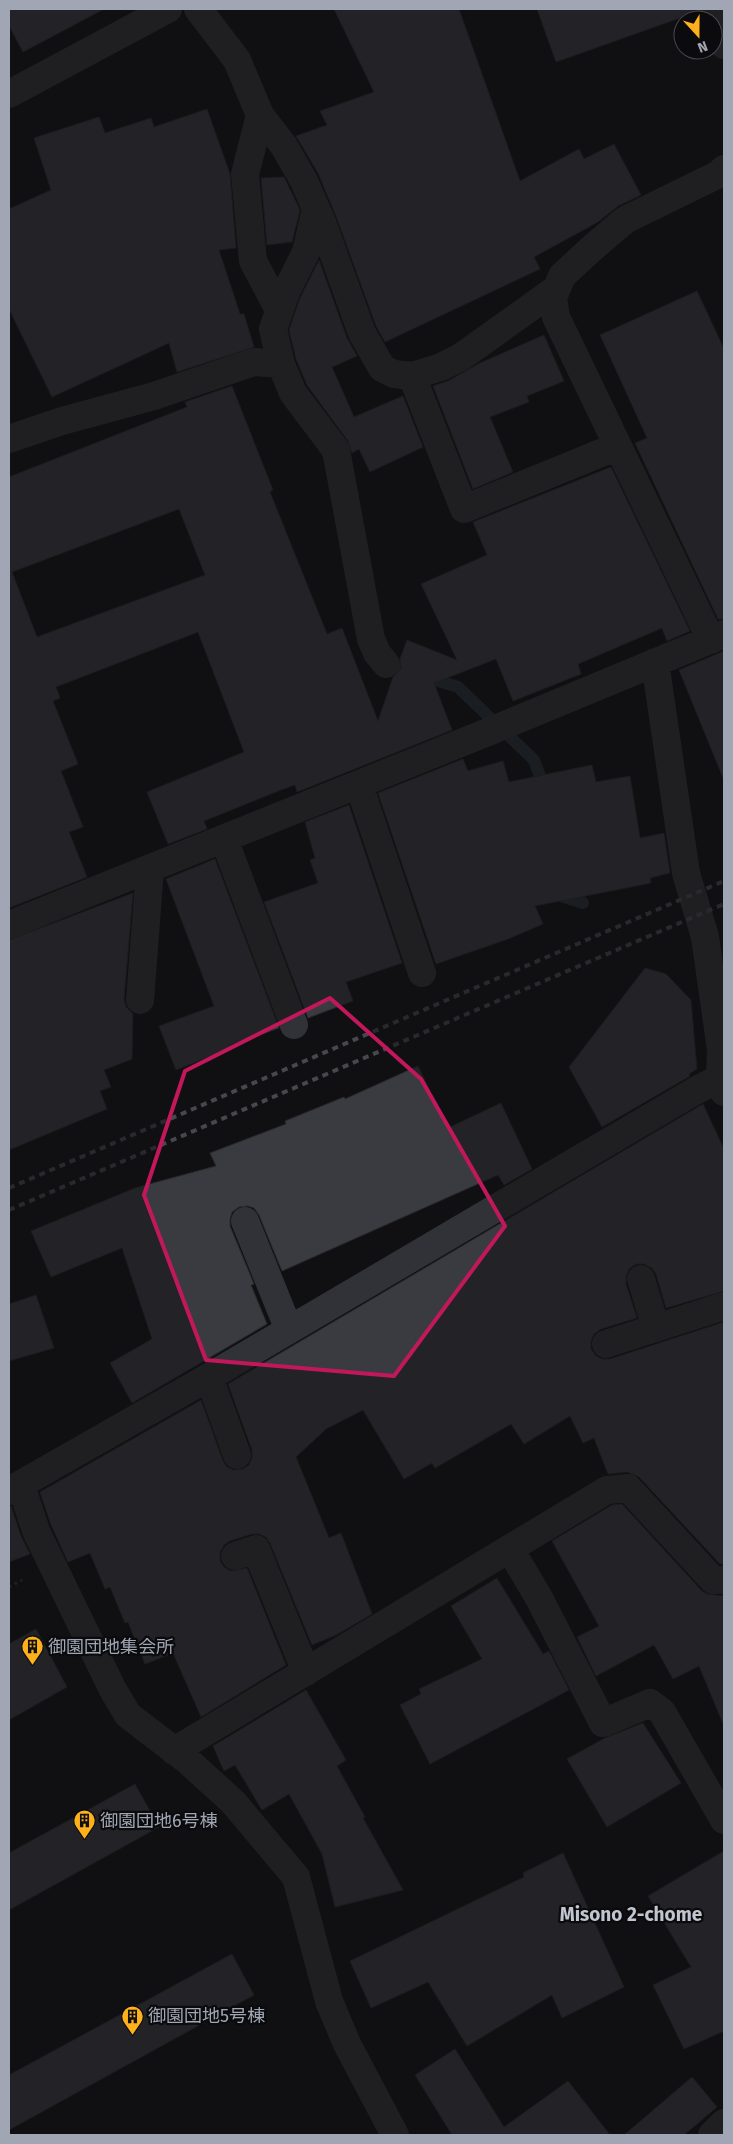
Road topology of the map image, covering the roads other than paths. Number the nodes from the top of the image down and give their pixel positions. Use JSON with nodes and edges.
{"nodes":[{"id":1,"x":168,"y":9,"type":"edge"},
{"id":2,"x":198,"y":9,"type":"edge"},
{"id":3,"x":711,"y":9,"type":"edge"},
{"id":4,"x":724,"y":45,"type":"edge"},
{"id":5,"x":9,"y":94,"type":"edge"},
{"id":6,"x":260,"y":115,"type":"junction"},
{"id":7,"x":724,"y":168,"type":"edge"},
{"id":8,"x":316,"y":209,"type":"junction"},
{"id":9,"x":556,"y":289,"type":"junction"},
{"id":10,"x":280,"y":310,"type":"junction"},
{"id":11,"x":281,"y":364,"type":"junction"},
{"id":12,"x":412,"y":376,"type":"junction"},
{"id":13,"x":9,"y":438,"type":"edge"},
{"id":14,"x":618,"y":446,"type":"junction"},
{"id":15,"x":717,"y":637,"type":"edge"},
{"id":16,"x":655,"y":662,"type":"junction"},
{"id":17,"x":386,"y":664,"type":"dead end"},
{"id":18,"x":359,"y":785,"type":"junction"},
{"id":19,"x":224,"y":839,"type":"junction"},
{"id":20,"x":150,"y":869,"type":"junction"},
{"id":21,"x":9,"y":925,"type":"edge"},
{"id":22,"x":422,"y":973,"type":"dead end"},
{"id":23,"x":140,"y":1000,"type":"dead end"},
{"id":24,"x":294,"y":1026,"type":"dead end"},
{"id":25,"x":722,"y":1050,"type":"edge"},
{"id":26,"x":722,"y":1085,"type":"edge"},
{"id":27,"x":246,"y":1221,"type":"dead end"},
{"id":28,"x":641,"y":1279,"type":"dead end"},
{"id":29,"x":724,"y":1306,"type":"edge"},
{"id":30,"x":656,"y":1328,"type":"junction"},
{"id":31,"x":289,"y":1330,"type":"junction"},
{"id":32,"x":606,"y":1344,"type":"dead end"},
{"id":33,"x":209,"y":1377,"type":"junction"},
{"id":34,"x":236,"y":1455,"type":"dead end"},
{"id":35,"x":15,"y":1488,"type":"edge"},
{"id":36,"x":510,"y":1549,"type":"junction"},
{"id":37,"x":234,"y":1556,"type":"dead end"},
{"id":38,"x":724,"y":1580,"type":"edge"},
{"id":39,"x":306,"y":1672,"type":"junction"},
{"id":40,"x":174,"y":1751,"type":"junction"},
{"id":41,"x":724,"y":1820,"type":"edge"},
{"id":42,"x":724,"y":2123,"type":"edge"},
{"id":43,"x":395,"y":2135,"type":"edge"},
{"id":44,"x":712,"y":2135,"type":"edge"}],
"edges":[{"from":1,"to":5,"type":"street"},
{"from":2,"to":6,"type":"street"},
{"from":3,"to":4,"type":"street"},
{"from":6,"to":8,"type":"street"},
{"from":6,"to":10,"type":"street"},
{"from":7,"to":9,"type":"street"},
{"from":8,"to":10,"type":"street"},
{"from":8,"to":12,"type":"street"},
{"from":9,"to":12,"type":"street"},
{"from":9,"to":14,"type":"street"},
{"from":10,"to":11,"type":"street"},
{"from":11,"to":13,"type":"street"},
{"from":11,"to":17,"type":"street"},
{"from":12,"to":14,"type":"street"},
{"from":14,"to":15,"type":"street"},
{"from":15,"to":16,"type":"street"},
{"from":16,"to":18,"type":"street"},
{"from":16,"to":25,"type":"street"},
{"from":18,"to":19,"type":"street"},
{"from":18,"to":22,"type":"street"},
{"from":19,"to":20,"type":"street"},
{"from":19,"to":24,"type":"street"},
{"from":20,"to":21,"type":"street"},
{"from":20,"to":23,"type":"street"},
{"from":25,"to":26,"type":"street"},
{"from":26,"to":31,"type":"street"},
{"from":27,"to":31,"type":"street"},
{"from":28,"to":30,"type":"street"},
{"from":29,"to":30,"type":"street"},
{"from":30,"to":32,"type":"street"},
{"from":31,"to":33,"type":"street"},
{"from":33,"to":34,"type":"street"},
{"from":33,"to":35,"type":"street"},
{"from":35,"to":40,"type":"street"},
{"from":36,"to":38,"type":"street"},
{"from":36,"to":39,"type":"street"},
{"from":36,"to":41,"type":"street"},
{"from":37,"to":39,"type":"street"},
{"from":39,"to":40,"type":"street"},
{"from":40,"to":43,"type":"street"},
{"from":42,"to":44,"type":"street"}]}
